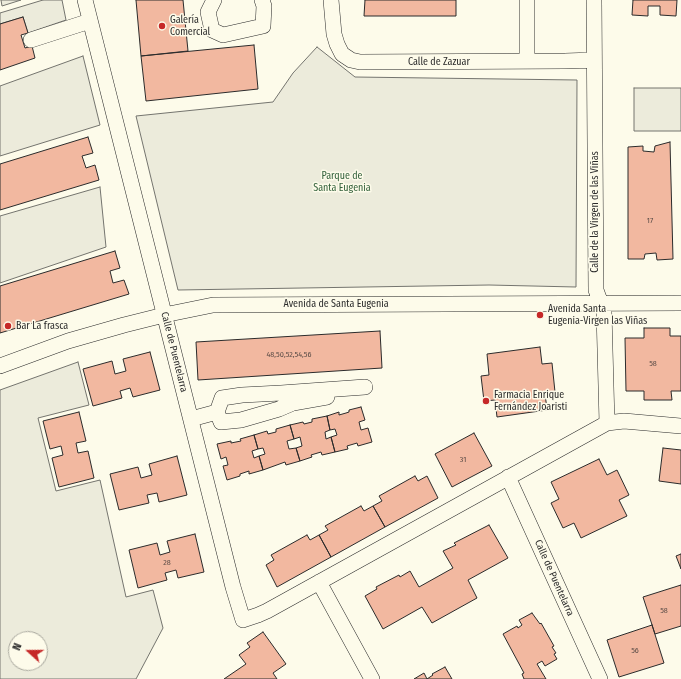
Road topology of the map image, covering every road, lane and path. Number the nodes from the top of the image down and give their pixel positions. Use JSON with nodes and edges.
{"nodes":[{"id":1,"x":85,"y":0,"type":"edge"},
{"id":2,"x":214,"y":0,"type":"edge"},
{"id":3,"x":262,"y":0,"type":"edge"},
{"id":4,"x":330,"y":0,"type":"edge"},
{"id":5,"x":527,"y":0,"type":"edge"},
{"id":6,"x":594,"y":0,"type":"edge"},
{"id":7,"x":90,"y":21,"type":"junction"},
{"id":8,"x":31,"y":40,"type":"dead end"},
{"id":9,"x":594,"y":60,"type":"junction"},
{"id":10,"x":526,"y":61,"type":"junction"},
{"id":11,"x":600,"y":303,"type":"junction"},
{"id":12,"x":681,"y":303,"type":"edge"},
{"id":13,"x":164,"y":314,"type":"junction"},
{"id":14,"x":0,"y":366,"type":"edge"},
{"id":15,"x":216,"y":412,"type":"junction"},
{"id":16,"x":191,"y":419,"type":"junction"},
{"id":17,"x":607,"y":423,"type":"junction"},
{"id":18,"x":681,"y":426,"type":"edge"},
{"id":19,"x":508,"y":477,"type":"junction"},
{"id":20,"x":319,"y":582,"type":"junction"},
{"id":21,"x":372,"y":679,"type":"edge"},
{"id":22,"x":600,"y":679,"type":"edge"}],
"edges":[{"from":1,"to":7,"type":"street","name":"Calle de Puentelarra"},
{"from":2,"to":3,"type":"street"},
{"from":4,"to":10,"type":"street","name":"Calle de Zazuar"},
{"from":5,"to":10,"type":"street"},
{"from":6,"to":9,"type":"street","name":"Calle de la Virgen de las Viñas"},
{"from":7,"to":8,"type":"street"},
{"from":7,"to":13,"type":"street","name":"Calle de Puentelarra"},
{"from":9,"to":10,"type":"street","name":"Calle de Zazuar"},
{"from":9,"to":11,"type":"street","name":"Calle de la Virgen de las Viñas"},
{"from":11,"to":12,"type":"street","name":"Avenida de Santa Eugenia"},
{"from":11,"to":13,"type":"street","name":"Avenida de Santa Eugenia"},
{"from":11,"to":17,"type":"street","name":"Calle de la Virgen de las Viñas"},
{"from":13,"to":14,"type":"street","name":"Avenida de Santa Eugenia"},
{"from":13,"to":16,"type":"street","name":"Calle de Puentelarra"},
{"from":15,"to":15,"type":"street"},
{"from":15,"to":16,"type":"street"},
{"from":16,"to":20,"type":"street","name":"Calle de Puentelarra"},
{"from":17,"to":18,"type":"street","name":"Calle de Puentelarra"},
{"from":17,"to":19,"type":"street","name":"Calle de Puentelarra"},
{"from":19,"to":20,"type":"street","name":"Calle de Puentelarra"},
{"from":19,"to":22,"type":"street","name":"Calle de Puentelarra"},
{"from":20,"to":21,"type":"street"}]}
